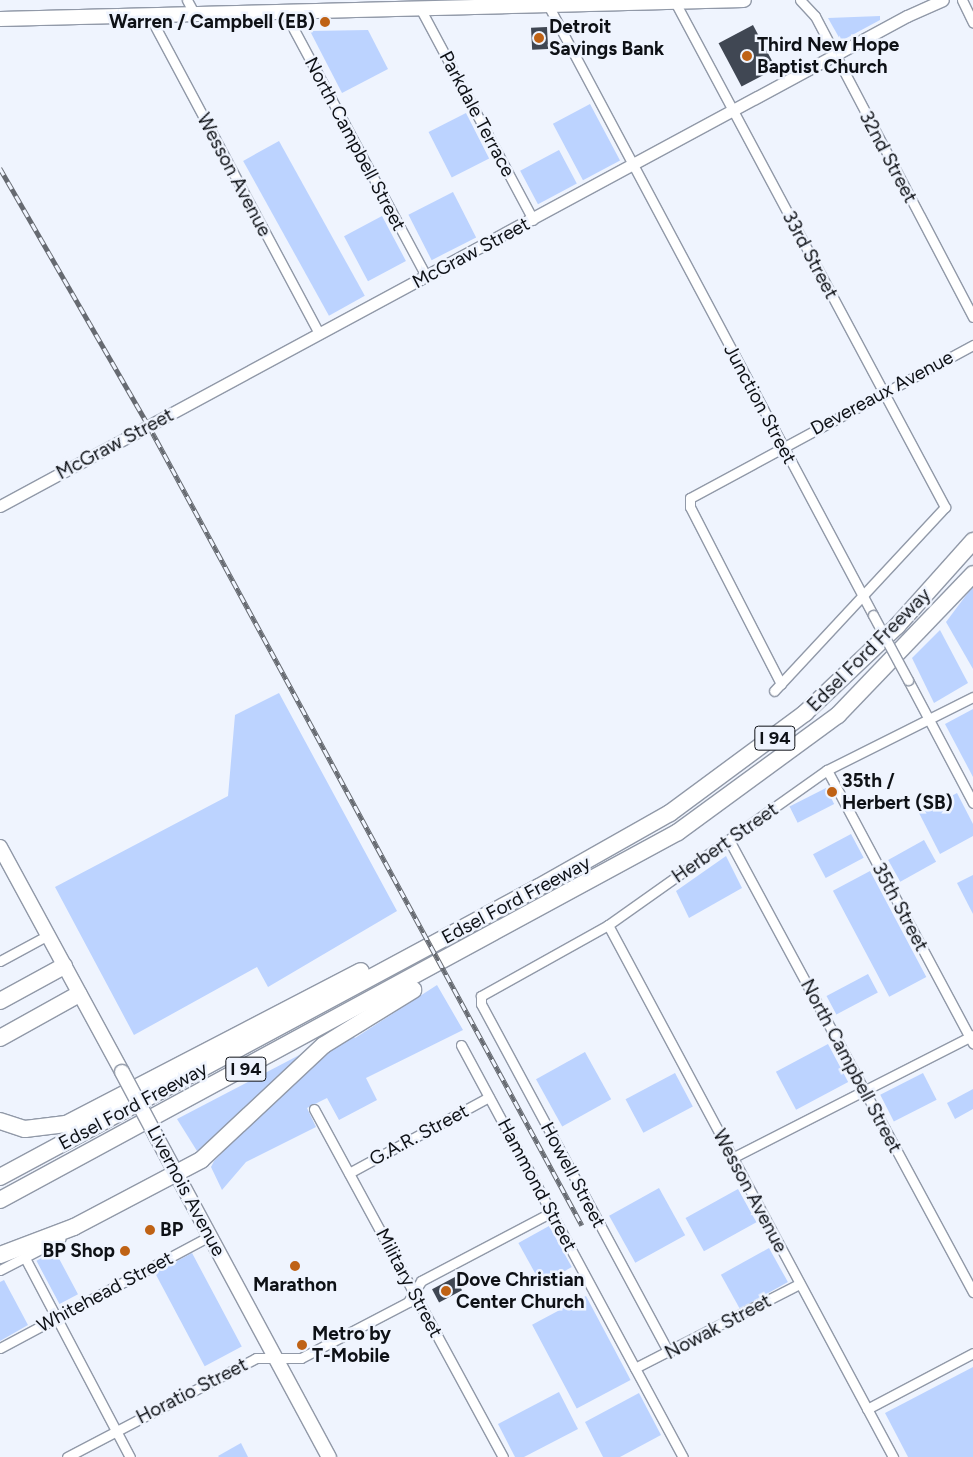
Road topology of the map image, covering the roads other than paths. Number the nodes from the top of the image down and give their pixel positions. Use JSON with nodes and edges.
{"nodes":[{"id":1,"x":187,"y":0,"type":"edge"},
{"id":2,"x":744,"y":0,"type":"edge"},
{"id":3,"x":800,"y":0,"type":"edge"},
{"id":4,"x":943,"y":0,"type":"edge"},
{"id":5,"x":962,"y":0,"type":"edge"},
{"id":6,"x":649,"y":1,"type":"edge"},
{"id":7,"x":675,"y":2,"type":"junction"},
{"id":8,"x":502,"y":3,"type":"edge"},
{"id":9,"x":355,"y":5,"type":"edge"},
{"id":10,"x":548,"y":5,"type":"junction"},
{"id":11,"x":420,"y":8,"type":"junction"},
{"id":12,"x":284,"y":11,"type":"junction"},
{"id":13,"x":194,"y":13,"type":"junction"},
{"id":14,"x":149,"y":15,"type":"junction"},
{"id":15,"x":0,"y":19,"type":"edge"},
{"id":16,"x":973,"y":23,"type":"edge"},
{"id":17,"x":834,"y":57,"type":"junction"},
{"id":18,"x":733,"y":112,"type":"junction"},
{"id":19,"x":634,"y":166,"type":"junction"},
{"id":20,"x":533,"y":220,"type":"junction"},
{"id":21,"x":426,"y":276,"type":"junction"},
{"id":22,"x":973,"y":317,"type":"edge"},
{"id":23,"x":319,"y":334,"type":"junction"},
{"id":24,"x":973,"y":345,"type":"edge"},
{"id":25,"x":884,"y":393,"type":"junction"},
{"id":26,"x":783,"y":447,"type":"junction"},
{"id":27,"x":0,"y":506,"type":"edge"},
{"id":28,"x":945,"y":507,"type":"joint"},
{"id":29,"x":973,"y":541,"type":"edge"},
{"id":30,"x":973,"y":574,"type":"edge"},
{"id":31,"x":862,"y":595,"type":"junction"},
{"id":32,"x":778,"y":688,"type":"joint"},
{"id":33,"x":973,"y":697,"type":"edge"},
{"id":34,"x":929,"y":720,"type":"junction"},
{"id":35,"x":827,"y":770,"type":"junction"},
{"id":36,"x":973,"y":803,"type":"edge"},
{"id":37,"x":729,"y":840,"type":"junction"},
{"id":38,"x":0,"y":846,"type":"edge"},
{"id":39,"x":608,"y":925,"type":"junction"},
{"id":40,"x":452,"y":934,"type":"junction"},
{"id":41,"x":48,"y":935,"type":"junction"},
{"id":42,"x":491,"y":937,"type":"junction"},
{"id":43,"x":0,"y":961,"type":"edge"},
{"id":44,"x":64,"y":966,"type":"junction"},
{"id":45,"x":79,"y":994,"type":"junction"},
{"id":46,"x":481,"y":996,"type":"joint"},
{"id":47,"x":0,"y":1001,"type":"edge"},
{"id":48,"x":0,"y":1038,"type":"edge"},
{"id":49,"x":972,"y":1038,"type":"edge"},
{"id":50,"x":461,"y":1045,"type":"dead end"},
{"id":51,"x":862,"y":1088,"type":"junction"},
{"id":52,"x":490,"y":1097,"type":"junction"},
{"id":53,"x":314,"y":1108,"type":"dead end"},
{"id":54,"x":0,"y":1121,"type":"edge"},
{"id":55,"x":732,"y":1158,"type":"junction"},
{"id":56,"x":174,"y":1169,"type":"junction"},
{"id":57,"x":349,"y":1172,"type":"junction"},
{"id":58,"x":0,"y":1177,"type":"edge"},
{"id":59,"x":0,"y":1200,"type":"edge"},
{"id":60,"x":552,"y":1212,"type":"junction"},
{"id":61,"x":74,"y":1227,"type":"junction"},
{"id":62,"x":210,"y":1236,"type":"junction"},
{"id":63,"x":0,"y":1255,"type":"edge"},
{"id":64,"x":25,"y":1258,"type":"junction"},
{"id":65,"x":0,"y":1270,"type":"edge"},
{"id":66,"x":799,"y":1284,"type":"junction"},
{"id":67,"x":414,"y":1292,"type":"junction"},
{"id":68,"x":973,"y":1292,"type":"edge"},
{"id":69,"x":56,"y":1318,"type":"junction"},
{"id":70,"x":0,"y":1348,"type":"edge"},
{"id":71,"x":668,"y":1353,"type":"junction"},
{"id":72,"x":973,"y":1353,"type":"edge"},
{"id":73,"x":275,"y":1358,"type":"junction"},
{"id":74,"x":635,"y":1368,"type":"junction"},
{"id":75,"x":867,"y":1409,"type":"junction"},
{"id":76,"x":116,"y":1431,"type":"junction"},
{"id":77,"x":67,"y":1457,"type":"edge"},
{"id":78,"x":130,"y":1457,"type":"edge"},
{"id":79,"x":329,"y":1457,"type":"edge"},
{"id":80,"x":503,"y":1457,"type":"edge"},
{"id":81,"x":683,"y":1457,"type":"edge"},
{"id":82,"x":892,"y":1457,"type":"edge"}],
"edges":[{"from":1,"to":13,"type":"street"},
{"from":2,"to":7,"type":"main road"},
{"from":3,"to":17,"type":"street","name":"32nd Street"},
{"from":4,"to":17,"type":"street","name":"McGraw Street"},
{"from":5,"to":16,"type":"street"},
{"from":6,"to":7,"type":"main road"},
{"from":6,"to":10,"type":"main road"},
{"from":7,"to":18,"type":"street","name":"33rd Street"},
{"from":8,"to":10,"type":"main road"},
{"from":8,"to":11,"type":"main road"},
{"from":9,"to":11,"type":"main road"},
{"from":9,"to":12,"type":"main road"},
{"from":10,"to":19,"type":"street","name":"Junction Street"},
{"from":11,"to":20,"type":"street","name":"Parkdale Terrace"},
{"from":12,"to":13,"type":"main road"},
{"from":12,"to":21,"type":"street","name":"North Campbell Street"},
{"from":13,"to":14,"type":"main road"},
{"from":14,"to":15,"type":"main road"},
{"from":14,"to":23,"type":"street","name":"Wesson Avenue"},
{"from":17,"to":18,"type":"street","name":"McGraw Street"},
{"from":17,"to":22,"type":"street","name":"32nd Street"},
{"from":18,"to":19,"type":"street","name":"McGraw Street"},
{"from":18,"to":25,"type":"street","name":"33rd Street"},
{"from":19,"to":20,"type":"street","name":"McGraw Street"},
{"from":19,"to":26,"type":"street","name":"Junction Street"},
{"from":20,"to":21,"type":"street","name":"McGraw Street"},
{"from":21,"to":23,"type":"street","name":"McGraw Street"},
{"from":23,"to":27,"type":"street","name":"McGraw Street"},
{"from":24,"to":25,"type":"street","name":"Devereaux Avenue"},
{"from":25,"to":26,"type":"street","name":"Devereaux Avenue"},
{"from":25,"to":28,"type":"street","name":"33rd Street"},
{"from":26,"to":31,"type":"street","name":"Junction Street"},
{"from":26,"to":32,"type":"street","name":"Devereaux Avenue"},
{"from":28,"to":31,"type":"street","name":"Edsel Ford Freeway"},
{"from":29,"to":40,"type":"highway","name":"Edsel Ford Freeway","number":"I 94"},
{"from":30,"to":42,"type":"highway","name":"Edsel Ford Freeway","number":"I 94"},
{"from":31,"to":32,"type":"street","name":"Edsel Ford Freeway"},
{"from":31,"to":34,"type":"street","name":"Junction Street","bridge":true},
{"from":33,"to":34,"type":"street","name":"Herbert Street"},
{"from":34,"to":35,"type":"street","name":"Herbert Street"},
{"from":34,"to":36,"type":"street","name":"Junction Street"},
{"from":35,"to":37,"type":"street","name":"Herbert Street"},
{"from":35,"to":49,"type":"street","name":"35th Street"},
{"from":37,"to":39,"type":"street","name":"Herbert Street"},
{"from":37,"to":51,"type":"street","name":"North Campbell Street"},
{"from":38,"to":41,"type":"main road","name":"Livernois Avenue"},
{"from":39,"to":46,"type":"street","name":"Herbert Street"},
{"from":39,"to":55,"type":"street","name":"Wesson Avenue"},
{"from":40,"to":54,"type":"highway"},
{"from":40,"to":58,"type":"highway","name":"Edsel Ford Freeway","number":"I 94"},
{"from":41,"to":43,"type":"street"},
{"from":41,"to":44,"type":"main road","name":"Livernois Avenue"},
{"from":42,"to":56,"type":"highway"},
{"from":42,"to":59,"type":"highway","name":"Edsel Ford Freeway","number":"I 94"},
{"from":44,"to":45,"type":"main road","name":"Livernois Avenue"},
{"from":44,"to":47,"type":"highway"},
{"from":45,"to":48,"type":"highway"},
{"from":45,"to":56,"type":"main road","name":"Livernois Avenue","bridge":true},
{"from":46,"to":71,"type":"street","name":"Howell Street"},
{"from":49,"to":51,"type":"street"},
{"from":50,"to":52,"type":"street","name":"Hammond Street"},
{"from":51,"to":55,"type":"street"},
{"from":51,"to":68,"type":"street","name":"North Campbell Street"},
{"from":52,"to":57,"type":"street","name":"G.A.R. Street"},
{"from":52,"to":60,"type":"street","name":"Hammond Street"},
{"from":53,"to":57,"type":"street","name":"Military Street"},
{"from":55,"to":66,"type":"street","name":"Wesson Avenue"},
{"from":56,"to":61,"type":"highway"},
{"from":56,"to":62,"type":"main road","name":"Livernois Avenue"},
{"from":57,"to":67,"type":"street","name":"Military Street"},
{"from":60,"to":67,"type":"street","name":"Horatio Street"},
{"from":60,"to":74,"type":"street","name":"Hammond Street"},
{"from":61,"to":63,"type":"highway"},
{"from":61,"to":64,"type":"street"},
{"from":62,"to":69,"type":"street","name":"Whitehead Street"},
{"from":62,"to":73,"type":"main road","name":"Livernois Avenue"},
{"from":64,"to":65,"type":"street"},
{"from":64,"to":69,"type":"street"},
{"from":66,"to":71,"type":"street","name":"Nowak Street"},
{"from":66,"to":75,"type":"street","name":"Wesson Avenue"},
{"from":67,"to":73,"type":"street","name":"Horatio Street"},
{"from":67,"to":80,"type":"street","name":"Military Street"},
{"from":69,"to":70,"type":"street","name":"Whitehead Street"},
{"from":69,"to":76,"type":"street"},
{"from":71,"to":74,"type":"street","name":"Nowak Street"},
{"from":72,"to":75,"type":"street"},
{"from":73,"to":76,"type":"street","name":"Horatio Street"},
{"from":73,"to":79,"type":"main road","name":"Livernois Avenue"},
{"from":74,"to":81,"type":"street","name":"Hammond Street"},
{"from":75,"to":82,"type":"street","name":"Wesson Avenue"},
{"from":76,"to":77,"type":"street","name":"Horatio Street"},
{"from":76,"to":78,"type":"street"}]}
